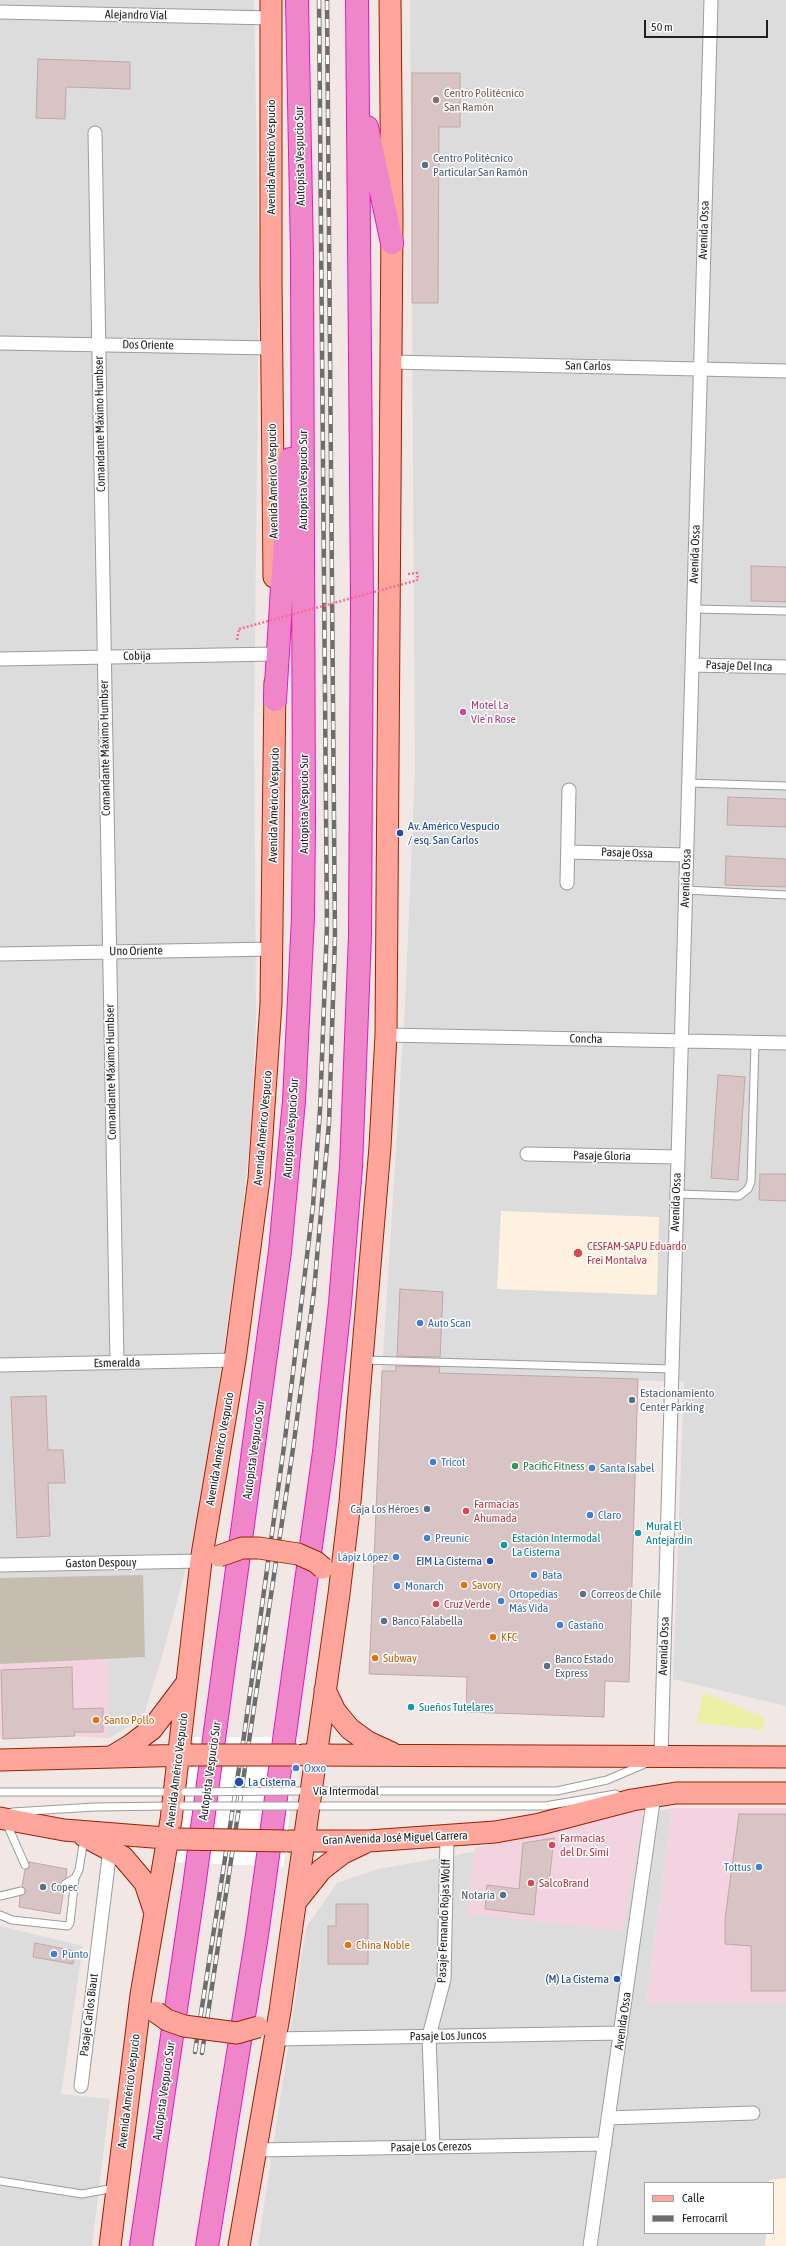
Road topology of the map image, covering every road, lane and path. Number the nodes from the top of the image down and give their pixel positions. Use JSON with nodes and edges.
{"nodes":[{"id":1,"x":297,"y":0,"type":"edge"},
{"id":2,"x":357,"y":0,"type":"edge"},
{"id":3,"x":390,"y":0,"type":"edge"},
{"id":4,"x":711,"y":0,"type":"edge"},
{"id":5,"x":271,"y":9,"type":"edge"},
{"id":6,"x":0,"y":12,"type":"edge"},
{"id":7,"x":357,"y":80,"type":"junction"},
{"id":8,"x":95,"y":133,"type":"dead end"},
{"id":9,"x":392,"y":243,"type":"junction"},
{"id":10,"x":302,"y":254,"type":"junction"},
{"id":11,"x":0,"y":343,"type":"edge"},
{"id":12,"x":98,"y":344,"type":"junction"},
{"id":13,"x":271,"y":348,"type":"junction"},
{"id":14,"x":391,"y":362,"type":"junction"},
{"id":15,"x":700,"y":369,"type":"junction"},
{"id":16,"x":786,"y":371,"type":"edge"},
{"id":17,"x":401,"y":575,"type":"dead end"},
{"id":18,"x":693,"y":609,"type":"junction"},
{"id":19,"x":786,"y":612,"type":"edge"},
{"id":20,"x":239,"y":628,"type":"dead end"},
{"id":21,"x":274,"y":654,"type":"junction"},
{"id":22,"x":104,"y":657,"type":"junction"},
{"id":23,"x":0,"y":659,"type":"edge"},
{"id":24,"x":692,"y":665,"type":"junction"},
{"id":25,"x":786,"y":668,"type":"edge"},
{"id":26,"x":275,"y":700,"type":"junction"},
{"id":27,"x":688,"y":783,"type":"junction"},
{"id":28,"x":786,"y":786,"type":"edge"},
{"id":29,"x":569,"y":790,"type":"dead end"},
{"id":30,"x":568,"y":852,"type":"junction"},
{"id":31,"x":686,"y":855,"type":"junction"},
{"id":32,"x":567,"y":883,"type":"dead end"},
{"id":33,"x":685,"y":890,"type":"junction"},
{"id":34,"x":786,"y":895,"type":"edge"},
{"id":35,"x":272,"y":949,"type":"junction"},
{"id":36,"x":109,"y":952,"type":"junction"},
{"id":37,"x":0,"y":954,"type":"edge"},
{"id":38,"x":386,"y":1035,"type":"junction"},
{"id":39,"x":681,"y":1041,"type":"junction"},
{"id":40,"x":754,"y":1043,"type":"junction"},
{"id":41,"x":786,"y":1043,"type":"edge"},
{"id":42,"x":527,"y":1154,"type":"dead end"},
{"id":43,"x":678,"y":1157,"type":"junction"},
{"id":44,"x":677,"y":1194,"type":"junction"},
{"id":45,"x":235,"y":1360,"type":"junction"},
{"id":46,"x":362,"y":1360,"type":"junction"},
{"id":47,"x":117,"y":1362,"type":"junction"},
{"id":48,"x":0,"y":1364,"type":"edge"},
{"id":49,"x":672,"y":1369,"type":"junction"},
{"id":50,"x":207,"y":1562,"type":"junction"},
{"id":51,"x":0,"y":1565,"type":"edge"},
{"id":52,"x":339,"y":1594,"type":"junction"},
{"id":53,"x":188,"y":1681,"type":"junction"},
{"id":54,"x":325,"y":1690,"type":"junction"},
{"id":55,"x":307,"y":1755,"type":"junction"},
{"id":56,"x":398,"y":1755,"type":"junction"},
{"id":57,"x":185,"y":1756,"type":"junction"},
{"id":58,"x":661,"y":1756,"type":"junction"},
{"id":59,"x":109,"y":1757,"type":"junction"},
{"id":60,"x":786,"y":1757,"type":"edge"},
{"id":61,"x":0,"y":1760,"type":"edge"},
{"id":62,"x":0,"y":1792,"type":"edge"},
{"id":63,"x":786,"y":1793,"type":"edge"},
{"id":64,"x":654,"y":1795,"type":"junction"},
{"id":65,"x":301,"y":1798,"type":"junction"},
{"id":66,"x":179,"y":1799,"type":"junction"},
{"id":67,"x":2,"y":1817,"type":"edge"},
{"id":68,"x":64,"y":1830,"type":"junction"},
{"id":69,"x":84,"y":1836,"type":"junction"},
{"id":70,"x":447,"y":1837,"type":"junction"},
{"id":71,"x":173,"y":1839,"type":"junction"},
{"id":72,"x":369,"y":1841,"type":"junction"},
{"id":73,"x":295,"y":1842,"type":"junction"},
{"id":74,"x":110,"y":1849,"type":"junction"},
{"id":75,"x":26,"y":1866,"type":"dead end"},
{"id":76,"x":75,"y":1878,"type":"junction"},
{"id":77,"x":65,"y":1884,"type":"dead end"},
{"id":78,"x":21,"y":1891,"type":"dead end"},
{"id":79,"x":0,"y":1896,"type":"edge"},
{"id":80,"x":296,"y":1903,"type":"junction"},
{"id":81,"x":155,"y":1912,"type":"junction"},
{"id":82,"x":0,"y":1915,"type":"edge"},
{"id":83,"x":142,"y":1994,"type":"junction"},
{"id":84,"x":280,"y":2011,"type":"junction"},
{"id":85,"x":621,"y":2033,"type":"junction"},
{"id":86,"x":429,"y":2036,"type":"junction"},
{"id":87,"x":275,"y":2039,"type":"junction"},
{"id":88,"x":81,"y":2086,"type":"dead end"},
{"id":89,"x":754,"y":2113,"type":"dead end"},
{"id":90,"x":608,"y":2118,"type":"junction"},
{"id":91,"x":605,"y":2144,"type":"junction"},
{"id":92,"x":433,"y":2147,"type":"junction"},
{"id":93,"x":257,"y":2150,"type":"junction"},
{"id":94,"x":0,"y":2182,"type":"edge"},
{"id":95,"x":117,"y":2187,"type":"junction"},
{"id":96,"x":110,"y":2246,"type":"edge"},
{"id":97,"x":141,"y":2246,"type":"edge"},
{"id":98,"x":207,"y":2246,"type":"edge"},
{"id":99,"x":239,"y":2246,"type":"edge"},
{"id":100,"x":590,"y":2246,"type":"edge"}],
"edges":[{"from":1,"to":10,"type":"highway","name":"Autopista Vespucio Sur"},
{"from":2,"to":7,"type":"highway"},
{"from":3,"to":9,"type":"main road"},
{"from":4,"to":15,"type":"street","name":"Avenida Ossa"},
{"from":5,"to":6,"type":"street","name":"Alejandro Vial"},
{"from":5,"to":13,"type":"main road","name":"Avenida Américo Vespucio"},
{"from":7,"to":9,"type":"highway"},
{"from":7,"to":98,"type":"highway"},
{"from":8,"to":12,"type":"street","name":"Comandante Máximo Humbser"},
{"from":9,"to":14,"type":"main road"},
{"from":10,"to":26,"type":"highway"},
{"from":10,"to":97,"type":"highway","name":"Autopista Vespucio Sur"},
{"from":11,"to":12,"type":"street","name":"Dos Oriente"},
{"from":12,"to":13,"type":"street","name":"Dos Oriente"},
{"from":12,"to":22,"type":"street","name":"Comandante Máximo Humbser"},
{"from":13,"to":21,"type":"main road","name":"Avenida Américo Vespucio"},
{"from":14,"to":15,"type":"street","name":"San Carlos"},
{"from":14,"to":38,"type":"main road"},
{"from":15,"to":16,"type":"street","name":"San Carlos"},
{"from":15,"to":18,"type":"street","name":"Avenida Ossa"},
{"from":17,"to":20,"type":"path","bridge":true},
{"from":18,"to":19,"type":"lane"},
{"from":18,"to":24,"type":"street","name":"Avenida Ossa"},
{"from":21,"to":22,"type":"street","name":"Cobija"},
{"from":21,"to":26,"type":"main road","name":"Avenida Américo Vespucio"},
{"from":22,"to":23,"type":"street","name":"Cobija"},
{"from":22,"to":36,"type":"street","name":"Comandante Máximo Humbser"},
{"from":24,"to":25,"type":"street","name":"Pasaje Del Inca"},
{"from":24,"to":27,"type":"street","name":"Avenida Ossa"},
{"from":26,"to":35,"type":"main road","name":"Avenida Américo Vespucio"},
{"from":27,"to":28,"type":"lane"},
{"from":27,"to":31,"type":"street","name":"Avenida Ossa"},
{"from":29,"to":30,"type":"street"},
{"from":30,"to":31,"type":"street","name":"Pasaje Ossa"},
{"from":30,"to":32,"type":"street"},
{"from":31,"to":33,"type":"street","name":"Avenida Ossa"},
{"from":33,"to":34,"type":"lane"},
{"from":33,"to":39,"type":"street","name":"Avenida Ossa"},
{"from":35,"to":36,"type":"street","name":"Uno Oriente"},
{"from":35,"to":45,"type":"main road","name":"Avenida Américo Vespucio"},
{"from":36,"to":37,"type":"street","name":"Uno Oriente"},
{"from":36,"to":47,"type":"street","name":"Comandante Máximo Humbser"},
{"from":38,"to":39,"type":"street","name":"Concha"},
{"from":38,"to":46,"type":"main road"},
{"from":39,"to":40,"type":"street","name":"Concha"},
{"from":39,"to":43,"type":"street","name":"Avenida Ossa"},
{"from":40,"to":41,"type":"street","name":"Concha"},
{"from":40,"to":44,"type":"lane"},
{"from":42,"to":43,"type":"street","name":"Pasaje Gloria"},
{"from":43,"to":44,"type":"street","name":"Avenida Ossa"},
{"from":44,"to":49,"type":"street","name":"Avenida Ossa"},
{"from":45,"to":47,"type":"street","name":"Esmeralda"},
{"from":45,"to":50,"type":"main road","name":"Avenida Américo Vespucio"},
{"from":46,"to":49,"type":"lane"},
{"from":46,"to":52,"type":"main road"},
{"from":47,"to":48,"type":"street","name":"Esmeralda"},
{"from":49,"to":58,"type":"street","name":"Avenida Ossa"},
{"from":50,"to":51,"type":"street","name":"Gaston Despouy"},
{"from":50,"to":52,"type":"main road","bridge":true},
{"from":50,"to":53,"type":"main road","name":"Avenida Américo Vespucio"},
{"from":52,"to":54,"type":"main road"},
{"from":53,"to":57,"type":"main road","name":"Avenida Américo Vespucio"},
{"from":53,"to":59,"type":"main road"},
{"from":54,"to":55,"type":"main road"},
{"from":54,"to":56,"type":"main road"},
{"from":55,"to":56,"type":"main road"},
{"from":55,"to":57,"type":"main road","bridge":true},
{"from":55,"to":65,"type":"main road"},
{"from":56,"to":58,"type":"main road"},
{"from":57,"to":59,"type":"main road"},
{"from":57,"to":66,"type":"main road","name":"Avenida Américo Vespucio"},
{"from":58,"to":60,"type":"main road"},
{"from":58,"to":65,"type":"lane","name":"Vía Intermodal"},
{"from":59,"to":61,"type":"main road"},
{"from":62,"to":66,"type":"lane","name":"Vía Intermodal"},
{"from":63,"to":64,"type":"main road","name":"Gran Avenida José Miguel Carrera"},
{"from":64,"to":65,"type":"lane","name":"Vía Intermodal"},
{"from":64,"to":70,"type":"main road","name":"Gran Avenida José Miguel Carrera"},
{"from":64,"to":85,"type":"street","name":"Avenida Ossa"},
{"from":65,"to":66,"type":"lane","name":"Vía Intermodal","bridge":true},
{"from":65,"to":66,"type":"lane","name":"Vía Intermodal","bridge":true},
{"from":65,"to":73,"type":"main road"},
{"from":66,"to":67,"type":"lane","name":"Vía Intermodal"},
{"from":66,"to":71,"type":"main road","name":"Avenida Américo Vespucio"},
{"from":67,"to":68,"type":"main road","name":"Gran Avenida José Miguel Carrera"},
{"from":67,"to":75,"type":"lane"},
{"from":68,"to":69,"type":"main road"},
{"from":68,"to":71,"type":"main road","name":"Gran Avenida José Miguel Carrera"},
{"from":69,"to":74,"type":"main road"},
{"from":69,"to":76,"type":"lane"},
{"from":70,"to":72,"type":"main road","name":"Gran Avenida José Miguel Carrera"},
{"from":70,"to":86,"type":"street","name":"Pasaje Fernando Rojas Wolff"},
{"from":71,"to":73,"type":"main road","name":"Gran Avenida José Miguel Carrera","bridge":true},
{"from":71,"to":81,"type":"main road","name":"Avenida Américo Vespucio"},
{"from":72,"to":73,"type":"main road","name":"Gran Avenida José Miguel Carrera"},
{"from":72,"to":80,"type":"main road"},
{"from":73,"to":80,"type":"main road"},
{"from":74,"to":81,"type":"main road"},
{"from":74,"to":88,"type":"street","name":"Pasaje Carlos Biaut"},
{"from":76,"to":77,"type":"lane"},
{"from":76,"to":82,"type":"lane"},
{"from":78,"to":79,"type":"lane"},
{"from":80,"to":84,"type":"main road"},
{"from":81,"to":83,"type":"main road","name":"Avenida Américo Vespucio"},
{"from":83,"to":84,"type":"main road","bridge":true},
{"from":83,"to":95,"type":"main road","name":"Avenida Américo Vespucio"},
{"from":84,"to":87,"type":"main road"},
{"from":85,"to":86,"type":"street","name":"Pasaje Los Juncos"},
{"from":85,"to":90,"type":"street","name":"Avenida Ossa"},
{"from":86,"to":87,"type":"street","name":"Pasaje Los Juncos"},
{"from":86,"to":92,"type":"street","name":"Pasaje Fernando Rojas Wolff"},
{"from":87,"to":93,"type":"main road"},
{"from":89,"to":90,"type":"street"},
{"from":90,"to":91,"type":"street","name":"Avenida Ossa"},
{"from":91,"to":92,"type":"street","name":"Pasaje Los Cerezos"},
{"from":91,"to":100,"type":"street","name":"Avenida Ossa"},
{"from":92,"to":93,"type":"street","name":"Pasaje Los Cerezos"},
{"from":93,"to":99,"type":"main road"},
{"from":94,"to":95,"type":"lane"},
{"from":95,"to":96,"type":"main road","name":"Avenida Américo Vespucio"}]}
